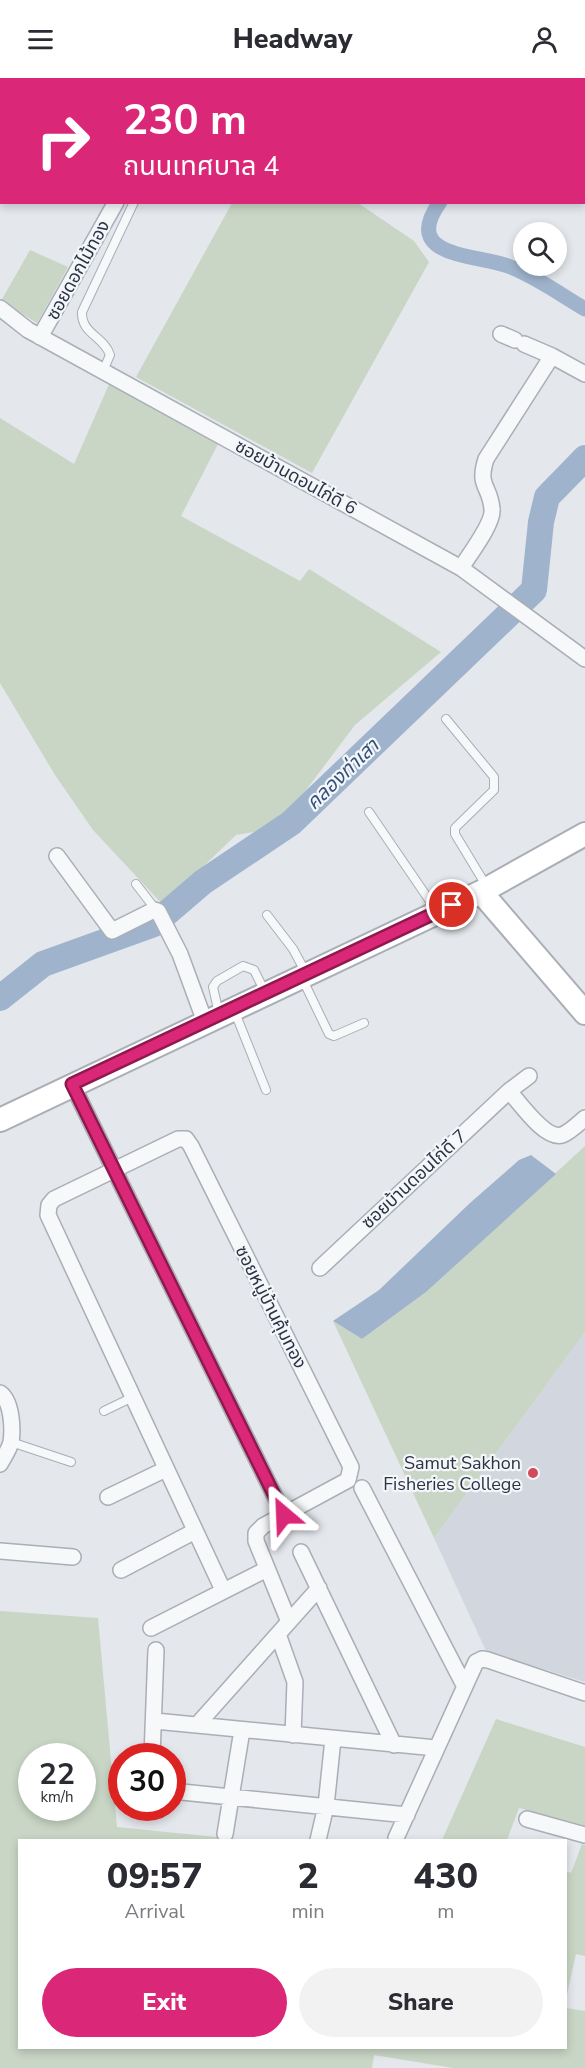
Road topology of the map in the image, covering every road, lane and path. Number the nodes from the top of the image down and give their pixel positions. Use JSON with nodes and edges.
{"nodes":[{"id":1,"x":115,"y":204,"type":"edge"},
{"id":2,"x":133,"y":204,"type":"edge"},
{"id":3,"x":0,"y":308,"type":"edge"},
{"id":4,"x":501,"y":334,"type":"dead end"},
{"id":5,"x":40,"y":337,"type":"junction"},
{"id":6,"x":552,"y":356,"type":"junction"},
{"id":7,"x":103,"y":371,"type":"junction"},
{"id":8,"x":585,"y":374,"type":"edge"},
{"id":9,"x":461,"y":568,"type":"junction"},
{"id":10,"x":585,"y":659,"type":"edge"},
{"id":11,"x":446,"y":719,"type":"dead end"},
{"id":12,"x":369,"y":812,"type":"dead end"},
{"id":13,"x":585,"y":834,"type":"edge"},
{"id":14,"x":57,"y":856,"type":"dead end"},
{"id":15,"x":136,"y":884,"type":"dead end"},
{"id":16,"x":484,"y":890,"type":"junction"},
{"id":17,"x":158,"y":911,"type":"junction"},
{"id":18,"x":438,"y":912,"type":"junction"},
{"id":19,"x":267,"y":915,"type":"dead end"},
{"id":20,"x":304,"y":975,"type":"junction"},
{"id":21,"x":266,"y":993,"type":"junction"},
{"id":22,"x":585,"y":1013,"type":"edge"},
{"id":23,"x":219,"y":1015,"type":"junction"},
{"id":24,"x":364,"y":1023,"type":"dead end"},
{"id":25,"x":529,"y":1076,"type":"dead end"},
{"id":26,"x":72,"y":1084,"type":"junction"},
{"id":27,"x":266,"y":1089,"type":"dead end"},
{"id":28,"x":510,"y":1091,"type":"junction"},
{"id":29,"x":585,"y":1118,"type":"edge"},
{"id":30,"x":0,"y":1120,"type":"edge"},
{"id":31,"x":115,"y":1169,"type":"junction"},
{"id":32,"x":320,"y":1268,"type":"dead end"},
{"id":33,"x":0,"y":1393,"type":"edge"},
{"id":34,"x":132,"y":1397,"type":"junction"},
{"id":35,"x":104,"y":1411,"type":"dead end"},
{"id":36,"x":11,"y":1442,"type":"junction"},
{"id":37,"x":70,"y":1462,"type":"dead end"},
{"id":38,"x":0,"y":1464,"type":"edge"},
{"id":39,"x":166,"y":1469,"type":"junction"},
{"id":40,"x":362,"y":1488,"type":"dead end"},
{"id":41,"x":108,"y":1497,"type":"dead end"},
{"id":42,"x":284,"y":1515,"type":"junction"},
{"id":43,"x":195,"y":1531,"type":"junction"},
{"id":44,"x":0,"y":1551,"type":"edge"},
{"id":45,"x":302,"y":1552,"type":"dead end"},
{"id":46,"x":73,"y":1557,"type":"dead end"},
{"id":47,"x":267,"y":1569,"type":"junction"},
{"id":48,"x":121,"y":1570,"type":"dead end"},
{"id":49,"x":319,"y":1588,"type":"junction"},
{"id":50,"x":223,"y":1590,"type":"junction"},
{"id":51,"x":289,"y":1622,"type":"junction"},
{"id":52,"x":151,"y":1628,"type":"dead end"},
{"id":53,"x":278,"y":1634,"type":"junction"},
{"id":54,"x":156,"y":1650,"type":"dead end"},
{"id":55,"x":464,"y":1685,"type":"junction"},
{"id":56,"x":585,"y":1693,"type":"edge"},
{"id":57,"x":155,"y":1721,"type":"junction"},
{"id":58,"x":197,"y":1725,"type":"junction"},
{"id":59,"x":242,"y":1730,"type":"junction"},
{"id":60,"x":293,"y":1735,"type":"junction"},
{"id":61,"x":333,"y":1739,"type":"junction"},
{"id":62,"x":153,"y":1743,"type":"edge"},
{"id":63,"x":394,"y":1745,"type":"junction"},
{"id":64,"x":436,"y":1748,"type":"junction"},
{"id":65,"x":186,"y":1793,"type":"edge"},
{"id":66,"x":231,"y":1798,"type":"junction"},
{"id":67,"x":326,"y":1806,"type":"junction"},
{"id":68,"x":407,"y":1815,"type":"junction"},
{"id":69,"x":527,"y":1819,"type":"dead end"},
{"id":70,"x":225,"y":1834,"type":"dead end"},
{"id":71,"x":585,"y":1835,"type":"edge"},
{"id":72,"x":396,"y":1838,"type":"dead end"},
{"id":73,"x":318,"y":1839,"type":"edge"}],
"edges":[{"from":1,"to":5,"type":"street","name":"ซอยดอกไม้ทอง"},
{"from":2,"to":7,"type":"lane"},
{"from":3,"to":5,"type":"street","name":"ซอยบ้านดอนไก่ดี 6"},
{"from":4,"to":6,"type":"street"},
{"from":5,"to":7,"type":"street","name":"ซอยบ้านดอนไก่ดี 6"},
{"from":6,"to":8,"type":"street"},
{"from":6,"to":9,"type":"street"},
{"from":7,"to":9,"type":"street","name":"ซอยบ้านดอนไก่ดี 6"},
{"from":9,"to":10,"type":"street","name":"ซอยบ้านดอนไก่ดี 6"},
{"from":11,"to":16,"type":"lane"},
{"from":12,"to":18,"type":"lane"},
{"from":13,"to":16,"type":"street"},
{"from":14,"to":17,"type":"street"},
{"from":15,"to":17,"type":"lane"},
{"from":16,"to":18,"type":"street"},
{"from":16,"to":22,"type":"street"},
{"from":17,"to":23,"type":"street"},
{"from":18,"to":20,"type":"street"},
{"from":19,"to":20,"type":"lane"},
{"from":20,"to":21,"type":"street"},
{"from":20,"to":24,"type":"lane"},
{"from":21,"to":23,"type":"street"},
{"from":21,"to":23,"type":"lane"},
{"from":23,"to":26,"type":"street"},
{"from":23,"to":27,"type":"lane"},
{"from":25,"to":28,"type":"street","name":"ซอยบ้านดอนไก่ดี 7"},
{"from":26,"to":30,"type":"street"},
{"from":26,"to":31,"type":"street"},
{"from":28,"to":29,"type":"street"},
{"from":28,"to":32,"type":"street","name":"ซอยบ้านดอนไก่ดี 7"},
{"from":31,"to":34,"type":"street","name":"ซอยหมู่บ้านคุ้มทอง"},
{"from":31,"to":42,"type":"street"},
{"from":31,"to":42,"type":"street","name":"ซอยหมู่บ้านคุ้มทอง"},
{"from":33,"to":36,"type":"street"},
{"from":34,"to":35,"type":"lane"},
{"from":34,"to":39,"type":"street","name":"ซอยหมู่บ้านคุ้มทอง"},
{"from":36,"to":37,"type":"lane"},
{"from":36,"to":38,"type":"street"},
{"from":39,"to":41,"type":"street"},
{"from":39,"to":43,"type":"street","name":"ซอยหมู่บ้านคุ้มทอง"},
{"from":40,"to":55,"type":"street"},
{"from":42,"to":47,"type":"street","name":"ซอยหมู่บ้านคุ้มทอง"},
{"from":43,"to":48,"type":"street"},
{"from":43,"to":50,"type":"street","name":"ซอยหมู่บ้านคุ้มทอง"},
{"from":44,"to":46,"type":"street"},
{"from":45,"to":49,"type":"street"},
{"from":47,"to":50,"type":"street"},
{"from":47,"to":51,"type":"street","name":"ซอยหมู่บ้านคุ้มทอง"},
{"from":49,"to":51,"type":"street"},
{"from":49,"to":63,"type":"street"},
{"from":50,"to":52,"type":"street"},
{"from":51,"to":53,"type":"street"},
{"from":53,"to":58,"type":"street"},
{"from":53,"to":60,"type":"street"},
{"from":54,"to":57,"type":"street"},
{"from":55,"to":56,"type":"street"},
{"from":55,"to":64,"type":"street"},
{"from":57,"to":58,"type":"street"},
{"from":57,"to":62,"type":"street"},
{"from":58,"to":59,"type":"street"},
{"from":59,"to":60,"type":"street"},
{"from":59,"to":66,"type":"street"},
{"from":60,"to":61,"type":"street"},
{"from":61,"to":63,"type":"street"},
{"from":61,"to":67,"type":"street"},
{"from":63,"to":64,"type":"street"},
{"from":64,"to":68,"type":"street"},
{"from":65,"to":66,"type":"street"},
{"from":66,"to":67,"type":"street"},
{"from":66,"to":70,"type":"street"},
{"from":67,"to":68,"type":"street"},
{"from":67,"to":73,"type":"street"},
{"from":68,"to":72,"type":"street"},
{"from":69,"to":71,"type":"street"}]}
